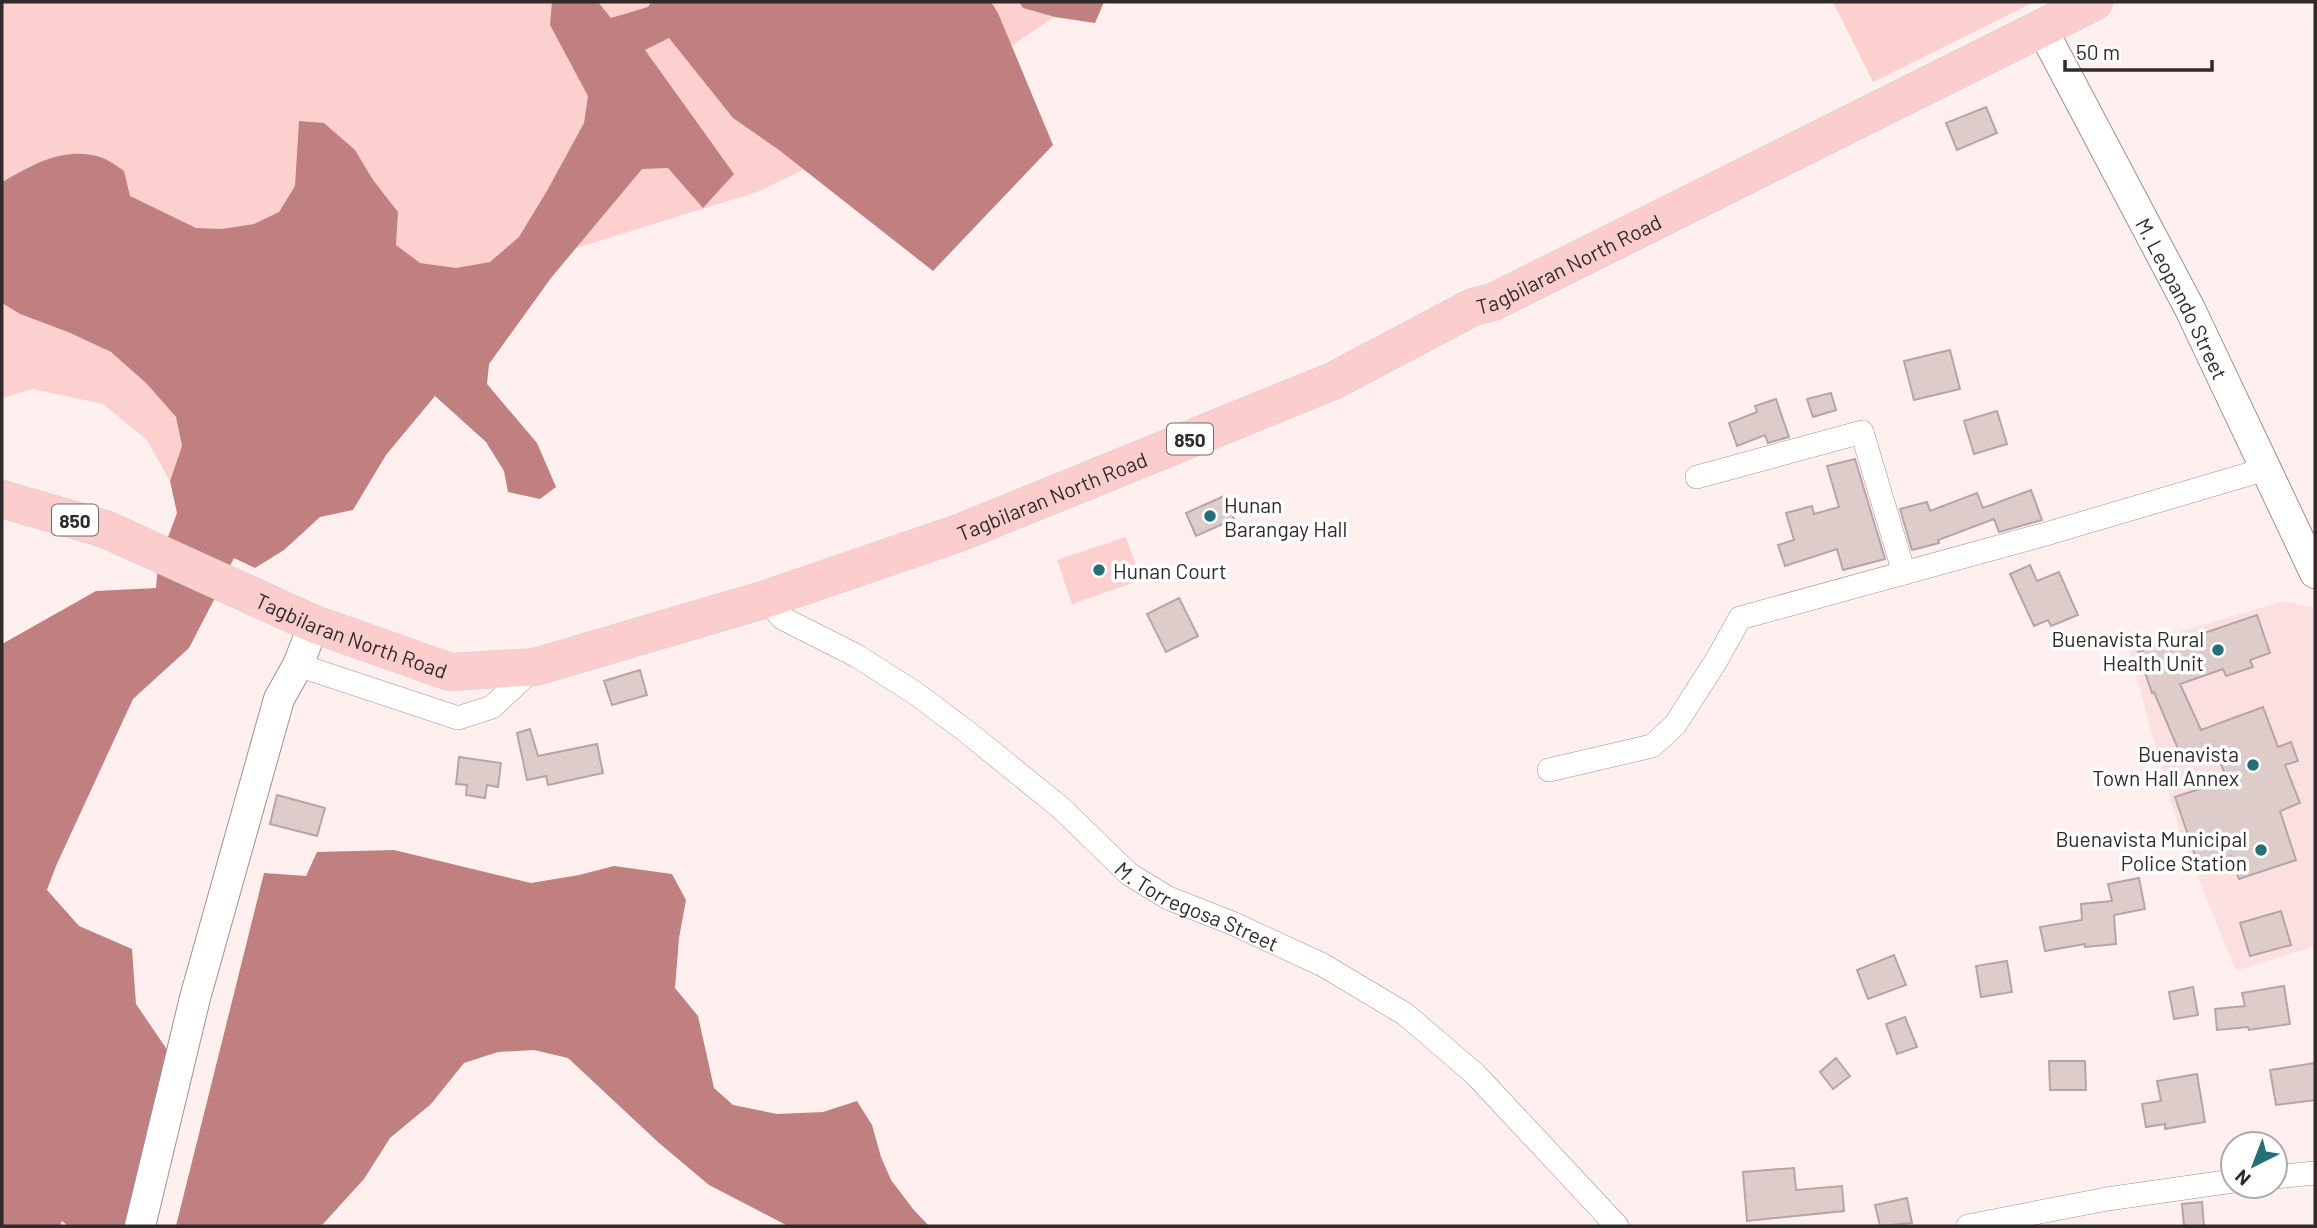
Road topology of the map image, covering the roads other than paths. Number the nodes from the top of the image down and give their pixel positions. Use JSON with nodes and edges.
{"nodes":[{"id":1,"x":2094,"y":2,"type":"edge"},
{"id":2,"x":2041,"y":27,"type":"junction"},
{"id":3,"x":2266,"y":469,"type":"junction"},
{"id":4,"x":1698,"y":477,"type":"dead end"},
{"id":5,"x":2,"y":499,"type":"edge"},
{"id":6,"x":1904,"y":573,"type":"junction"},
{"id":7,"x":2315,"y":573,"type":"edge"},
{"id":8,"x":766,"y":599,"type":"junction"},
{"id":9,"x":314,"y":624,"type":"junction"},
{"id":10,"x":298,"y":665,"type":"junction"},
{"id":11,"x":535,"y":667,"type":"junction"},
{"id":12,"x":1549,"y":770,"type":"dead end"},
{"id":13,"x":2315,"y":1173,"type":"edge"},
{"id":14,"x":2289,"y":1176,"type":"edge"},
{"id":15,"x":2219,"y":1183,"type":"edge"},
{"id":16,"x":140,"y":1226,"type":"edge"},
{"id":17,"x":1617,"y":1226,"type":"edge"},
{"id":18,"x":1968,"y":1226,"type":"edge"}],
"edges":[{"from":1,"to":2,"type":"main road","name":"Tagbilaran North Road","number":"850"},
{"from":2,"to":3,"type":"street","name":"M. Leopando Street"},
{"from":2,"to":8,"type":"main road","name":"Tagbilaran North Road","number":"850"},
{"from":3,"to":6,"type":"street"},
{"from":3,"to":7,"type":"street","name":"M. Leopando Street"},
{"from":4,"to":6,"type":"street"},
{"from":5,"to":9,"type":"main road","name":"Tagbilaran North Road","number":"850"},
{"from":6,"to":12,"type":"street"},
{"from":8,"to":11,"type":"main road","name":"Tagbilaran North Road","number":"850"},
{"from":8,"to":17,"type":"street","name":"M. Torregosa Street"},
{"from":9,"to":10,"type":"street"},
{"from":9,"to":11,"type":"main road","name":"Tagbilaran North Road","number":"850"},
{"from":10,"to":11,"type":"street"},
{"from":10,"to":16,"type":"street"},
{"from":13,"to":14,"type":"street"},
{"from":15,"to":18,"type":"street"}]}
